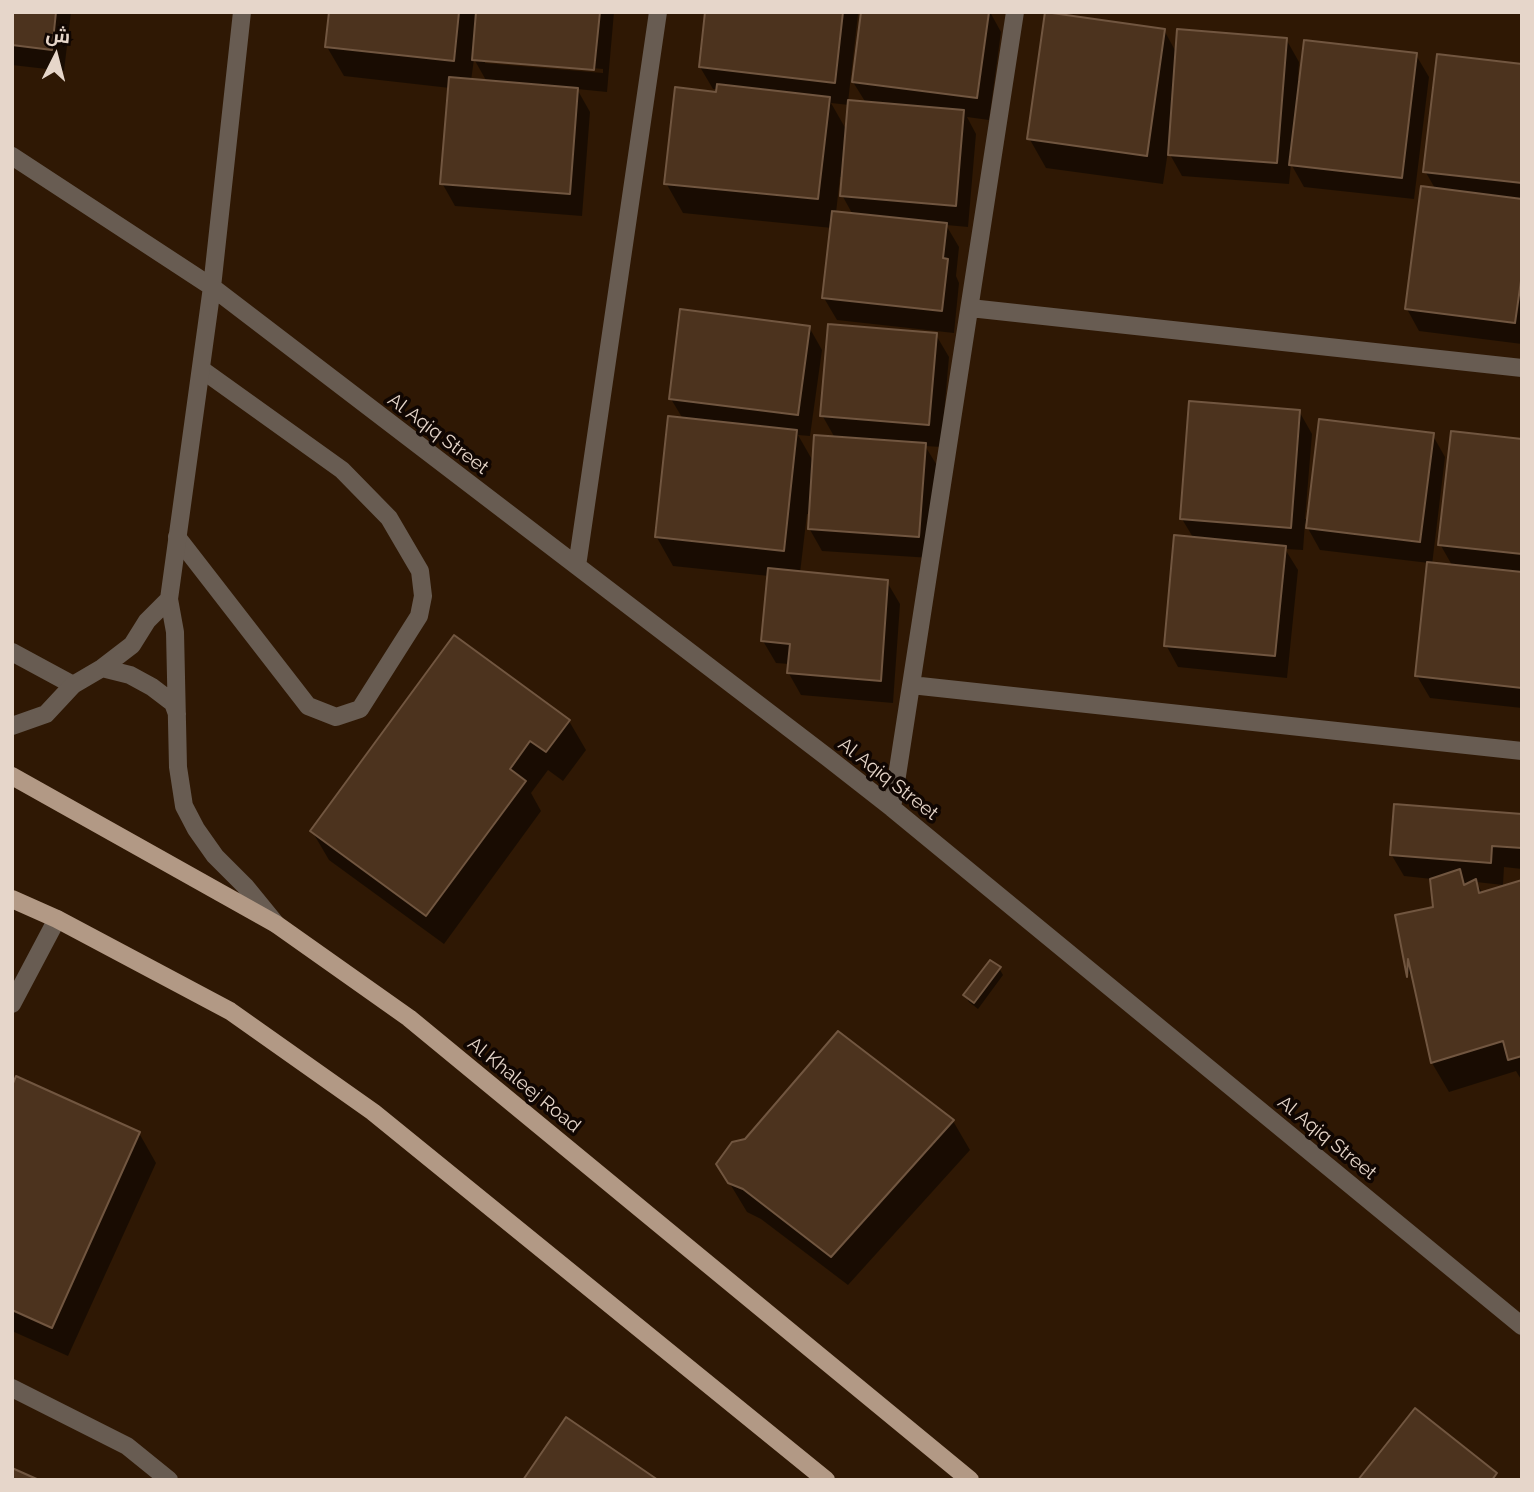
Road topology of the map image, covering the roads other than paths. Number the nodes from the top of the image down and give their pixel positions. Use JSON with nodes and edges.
{"nodes":[{"id":1,"x":242,"y":12,"type":"edge"},
{"id":2,"x":658,"y":12,"type":"edge"},
{"id":3,"x":1015,"y":12,"type":"edge"},
{"id":4,"x":12,"y":156,"type":"edge"},
{"id":5,"x":212,"y":287,"type":"junction"},
{"id":6,"x":970,"y":307,"type":"junction"},
{"id":7,"x":1522,"y":368,"type":"edge"},
{"id":8,"x":201,"y":369,"type":"junction"},
{"id":9,"x":177,"y":537,"type":"junction"},
{"id":10,"x":577,"y":566,"type":"junction"},
{"id":11,"x":169,"y":599,"type":"junction"},
{"id":12,"x":12,"y":652,"type":"edge"},
{"id":13,"x":102,"y":668,"type":"junction"},
{"id":14,"x":73,"y":684,"type":"junction"},
{"id":15,"x":911,"y":685,"type":"junction"},
{"id":16,"x":178,"y":717,"type":"junction"},
{"id":17,"x":12,"y":726,"type":"edge"},
{"id":18,"x":1522,"y":751,"type":"edge"},
{"id":19,"x":12,"y":776,"type":"edge"},
{"id":20,"x":892,"y":808,"type":"junction"},
{"id":21,"x":12,"y":899,"type":"edge"},
{"id":22,"x":57,"y":919,"type":"junction"},
{"id":23,"x":276,"y":924,"type":"junction"},
{"id":24,"x":12,"y":1004,"type":"edge"},
{"id":25,"x":1522,"y":1326,"type":"edge"},
{"id":26,"x":12,"y":1388,"type":"edge"},
{"id":27,"x":169,"y":1480,"type":"edge"},
{"id":28,"x":826,"y":1480,"type":"edge"},
{"id":29,"x":970,"y":1480,"type":"edge"}],
"edges":[{"from":1,"to":5,"type":"street"},
{"from":2,"to":10,"type":"street"},
{"from":3,"to":6,"type":"street"},
{"from":4,"to":5,"type":"street","name":"Al Aqiq Street"},
{"from":5,"to":8,"type":"street"},
{"from":5,"to":10,"type":"street","name":"Al Aqiq Street"},
{"from":6,"to":7,"type":"street"},
{"from":6,"to":15,"type":"street"},
{"from":8,"to":9,"type":"street"},
{"from":8,"to":9,"type":"street"},
{"from":9,"to":11,"type":"street"},
{"from":10,"to":20,"type":"street","name":"Al Aqiq Street"},
{"from":11,"to":13,"type":"street"},
{"from":11,"to":16,"type":"street"},
{"from":12,"to":14,"type":"street"},
{"from":13,"to":14,"type":"street"},
{"from":13,"to":16,"type":"street"},
{"from":14,"to":17,"type":"street"},
{"from":15,"to":18,"type":"street"},
{"from":15,"to":20,"type":"street"},
{"from":16,"to":23,"type":"street"},
{"from":19,"to":23,"type":"main road","name":"Al Khaleej Road"},
{"from":20,"to":25,"type":"street","name":"Al Aqiq Street"},
{"from":21,"to":22,"type":"main road"},
{"from":22,"to":24,"type":"street"},
{"from":22,"to":28,"type":"main road"},
{"from":23,"to":29,"type":"main road","name":"Al Khaleej Road"},
{"from":26,"to":27,"type":"street"}]}
